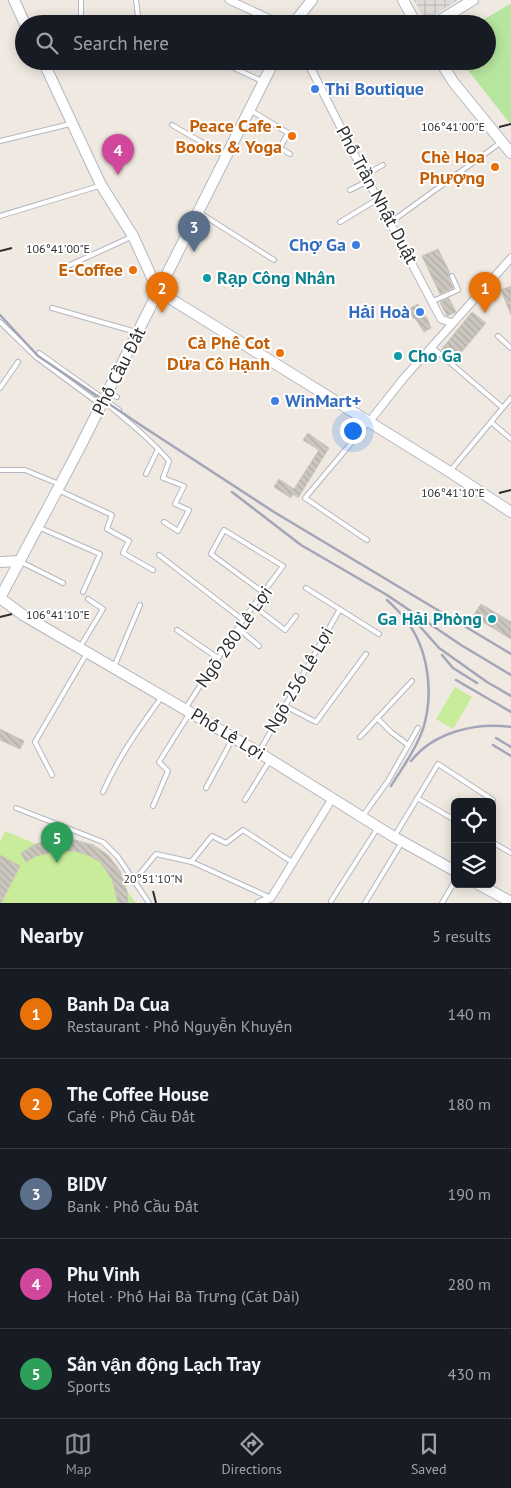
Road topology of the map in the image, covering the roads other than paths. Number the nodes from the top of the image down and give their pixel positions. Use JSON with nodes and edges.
{"nodes":[{"id":1,"x":14,"y":0,"type":"edge"},
{"id":2,"x":81,"y":0,"type":"edge"},
{"id":3,"x":136,"y":0,"type":"edge"},
{"id":4,"x":229,"y":0,"type":"edge"},
{"id":5,"x":312,"y":0,"type":"edge"},
{"id":6,"x":404,"y":0,"type":"edge"},
{"id":7,"x":473,"y":0,"type":"edge"},
{"id":8,"x":21,"y":15,"type":"edge"},
{"id":9,"x":81,"y":15,"type":"edge"},
{"id":10,"x":138,"y":15,"type":"edge"},
{"id":11,"x":262,"y":15,"type":"edge"},
{"id":12,"x":300,"y":15,"type":"edge"},
{"id":13,"x":412,"y":15,"type":"edge"},
{"id":14,"x":449,"y":15,"type":"edge"},
{"id":15,"x":47,"y":70,"type":"edge"},
{"id":16,"x":238,"y":70,"type":"edge"},
{"id":17,"x":270,"y":70,"type":"edge"},
{"id":18,"x":312,"y":70,"type":"edge"},
{"id":19,"x":446,"y":70,"type":"edge"},
{"id":20,"x":264,"y":82,"type":"junction"},
{"id":21,"x":250,"y":110,"type":"junction"},
{"id":22,"x":72,"y":123,"type":"junction"},
{"id":23,"x":172,"y":125,"type":"dead end"},
{"id":24,"x":0,"y":141,"type":"edge"},
{"id":25,"x":502,"y":141,"type":"junction"},
{"id":26,"x":511,"y":153,"type":"edge"},
{"id":27,"x":290,"y":154,"type":"dead end"},
{"id":28,"x":226,"y":156,"type":"junction"},
{"id":29,"x":384,"y":165,"type":"dead end"},
{"id":30,"x":366,"y":178,"type":"junction"},
{"id":31,"x":101,"y":185,"type":"junction"},
{"id":32,"x":350,"y":190,"type":"dead end"},
{"id":33,"x":378,"y":199,"type":"junction"},
{"id":34,"x":198,"y":212,"type":"junction"},
{"id":35,"x":0,"y":216,"type":"edge"},
{"id":36,"x":340,"y":222,"type":"dead end"},
{"id":37,"x":391,"y":222,"type":"junction"},
{"id":38,"x":133,"y":236,"type":"junction"},
{"id":39,"x":511,"y":258,"type":"edge"},
{"id":40,"x":274,"y":260,"type":"dead end"},
{"id":41,"x":70,"y":265,"type":"dead end"},
{"id":42,"x":452,"y":276,"type":"dead end"},
{"id":43,"x":158,"y":291,"type":"junction"},
{"id":44,"x":433,"y":301,"type":"junction"},
{"id":45,"x":52,"y":308,"type":"dead end"},
{"id":46,"x":441,"y":319,"type":"junction"},
{"id":47,"x":0,"y":322,"type":"edge"},
{"id":48,"x":452,"y":323,"type":"junction"},
{"id":49,"x":444,"y":331,"type":"junction"},
{"id":50,"x":138,"y":332,"type":"junction"},
{"id":51,"x":498,"y":336,"type":"dead end"},
{"id":52,"x":433,"y":348,"type":"junction"},
{"id":53,"x":511,"y":348,"type":"edge"},
{"id":54,"x":39,"y":352,"type":"dead end"},
{"id":55,"x":18,"y":362,"type":"dead end"},
{"id":56,"x":0,"y":388,"type":"edge"},
{"id":57,"x":108,"y":398,"type":"junction"},
{"id":58,"x":511,"y":398,"type":"edge"},
{"id":59,"x":503,"y":408,"type":"junction"},
{"id":60,"x":119,"y":410,"type":"dead end"},
{"id":61,"x":369,"y":422,"type":"junction"},
{"id":62,"x":491,"y":422,"type":"junction"},
{"id":63,"x":511,"y":439,"type":"edge"},
{"id":64,"x":158,"y":449,"type":"junction"},
{"id":65,"x":0,"y":470,"type":"edge"},
{"id":66,"x":450,"y":472,"type":"junction"},
{"id":67,"x":146,"y":474,"type":"dead end"},
{"id":68,"x":59,"y":488,"type":"junction"},
{"id":69,"x":511,"y":512,"type":"edge"},
{"id":70,"x":164,"y":522,"type":"dead end"},
{"id":71,"x":38,"y":527,"type":"junction"},
{"id":72,"x":367,"y":540,"type":"dead end"},
{"id":73,"x":160,"y":555,"type":"dead end"},
{"id":74,"x":19,"y":561,"type":"junction"},
{"id":75,"x":0,"y":562,"type":"edge"},
{"id":76,"x":153,"y":570,"type":"dead end"},
{"id":77,"x":63,"y":583,"type":"dead end"},
{"id":78,"x":306,"y":588,"type":"dead end"},
{"id":79,"x":83,"y":592,"type":"dead end"},
{"id":80,"x":264,"y":593,"type":"junction"},
{"id":81,"x":0,"y":599,"type":"edge"},
{"id":82,"x":88,"y":599,"type":"dead end"},
{"id":83,"x":140,"y":605,"type":"dead end"},
{"id":84,"x":254,"y":606,"type":"junction"},
{"id":85,"x":340,"y":608,"type":"junction"},
{"id":86,"x":296,"y":616,"type":"dead end"},
{"id":87,"x":243,"y":620,"type":"junction"},
{"id":88,"x":238,"y":628,"type":"junction"},
{"id":89,"x":177,"y":630,"type":"dead end"},
{"id":90,"x":379,"y":634,"type":"dead end"},
{"id":91,"x":259,"y":646,"type":"dead end"},
{"id":92,"x":84,"y":649,"type":"junction"},
{"id":93,"x":366,"y":654,"type":"dead end"},
{"id":94,"x":218,"y":658,"type":"junction"},
{"id":95,"x":114,"y":667,"type":"junction"},
{"id":96,"x":412,"y":682,"type":"dead end"},
{"id":97,"x":163,"y":696,"type":"junction"},
{"id":98,"x":285,"y":706,"type":"junction"},
{"id":99,"x":187,"y":710,"type":"junction"},
{"id":100,"x":377,"y":718,"type":"junction"},
{"id":101,"x":418,"y":728,"type":"dead end"},
{"id":102,"x":360,"y":737,"type":"dead end"},
{"id":103,"x":233,"y":738,"type":"junction"},
{"id":104,"x":408,"y":745,"type":"junction"},
{"id":105,"x":258,"y":752,"type":"junction"},
{"id":106,"x":270,"y":760,"type":"junction"},
{"id":107,"x":52,"y":776,"type":"dead end"},
{"id":108,"x":206,"y":788,"type":"dead end"},
{"id":109,"x":103,"y":792,"type":"dead end"},
{"id":110,"x":417,"y":798,"type":"junction"},
{"id":111,"x":490,"y":798,"type":"edge"},
{"id":112,"x":332,"y":799,"type":"junction"},
{"id":113,"x":245,"y":800,"type":"dead end"},
{"id":114,"x":153,"y":806,"type":"dead end"},
{"id":115,"x":16,"y":808,"type":"dead end"},
{"id":116,"x":362,"y":817,"type":"junction"},
{"id":117,"x":451,"y":818,"type":"edge"},
{"id":118,"x":378,"y":827,"type":"junction"},
{"id":119,"x":398,"y":839,"type":"junction"},
{"id":120,"x":494,"y":843,"type":"edge"},
{"id":121,"x":511,"y":853,"type":"edge"},
{"id":122,"x":191,"y":862,"type":"junction"},
{"id":123,"x":293,"y":862,"type":"junction"},
{"id":124,"x":451,"y":870,"type":"edge"},
{"id":125,"x":134,"y":881,"type":"junction"},
{"id":126,"x":451,"y":888,"type":"edge"},
{"id":127,"x":485,"y":888,"type":"edge"},
{"id":128,"x":271,"y":898,"type":"junction"},
{"id":129,"x":331,"y":901,"type":"dead end"},
{"id":130,"x":508,"y":902,"type":"edge"},
{"id":131,"x":149,"y":903,"type":"edge"},
{"id":132,"x":261,"y":903,"type":"edge"},
{"id":133,"x":365,"y":903,"type":"edge"},
{"id":134,"x":442,"y":903,"type":"edge"}],
"edges":[{"from":1,"to":8,"type":"main road"},
{"from":2,"to":9,"type":"lane"},
{"from":3,"to":10,"type":"lane"},
{"from":4,"to":11,"type":"street"},
{"from":5,"to":12,"type":"main road"},
{"from":6,"to":13,"type":"main road"},
{"from":7,"to":14,"type":"main road"},
{"from":15,"to":22,"type":"main road"},
{"from":16,"to":20,"type":"lane"},
{"from":17,"to":20,"type":"main road","name":"Phố Cầu Đất"},
{"from":18,"to":30,"type":"street","name":"Phố Trần Nhật Duật"},
{"from":19,"to":25,"type":"main road"},
{"from":20,"to":21,"type":"main road","name":"Phố Cầu Đất"},
{"from":21,"to":27,"type":"lane"},
{"from":21,"to":28,"type":"main road","name":"Phố Cầu Đất"},
{"from":22,"to":24,"type":"lane"},
{"from":22,"to":31,"type":"main road"},
{"from":23,"to":28,"type":"lane"},
{"from":25,"to":26,"type":"main road"},
{"from":25,"to":37,"type":"lane"},
{"from":28,"to":34,"type":"main road","name":"Phố Cầu Đất"},
{"from":29,"to":30,"type":"lane"},
{"from":30,"to":32,"type":"lane"},
{"from":30,"to":33,"type":"street","name":"Phố Trần Nhật Duật"},
{"from":31,"to":35,"type":"lane"},
{"from":31,"to":38,"type":"main road"},
{"from":33,"to":36,"type":"lane"},
{"from":33,"to":37,"type":"street","name":"Phố Trần Nhật Duật"},
{"from":34,"to":40,"type":"lane"},
{"from":34,"to":43,"type":"main road","name":"Phố Cầu Đất"},
{"from":37,"to":44,"type":"street","name":"Phố Trần Nhật Duật"},
{"from":38,"to":41,"type":"lane"},
{"from":38,"to":43,"type":"main road"},
{"from":39,"to":48,"type":"street"},
{"from":42,"to":44,"type":"lane"},
{"from":43,"to":50,"type":"main road","name":"Phố Cầu Đất"},
{"from":43,"to":61,"type":"main road"},
{"from":44,"to":46,"type":"street","name":"Phố Trần Nhật Duật"},
{"from":45,"to":50,"type":"lane"},
{"from":46,"to":48,"type":"street"},
{"from":46,"to":49,"type":"street","name":"Phố Trần Nhật Duật"},
{"from":47,"to":57,"type":"lane"},
{"from":48,"to":49,"type":"street"},
{"from":49,"to":52,"type":"street"},
{"from":50,"to":57,"type":"main road","name":"Phố Cầu Đất"},
{"from":51,"to":53,"type":"lane"},
{"from":52,"to":59,"type":"lane"},
{"from":52,"to":61,"type":"street"},
{"from":54,"to":57,"type":"lane"},
{"from":55,"to":56,"type":"lane"},
{"from":57,"to":60,"type":"lane"},
{"from":57,"to":64,"type":"lane"},
{"from":57,"to":68,"type":"main road","name":"Phố Cầu Đất"},
{"from":58,"to":59,"type":"lane"},
{"from":59,"to":62,"type":"lane"},
{"from":61,"to":66,"type":"main road"},
{"from":61,"to":72,"type":"lane"},
{"from":62,"to":63,"type":"lane"},
{"from":62,"to":66,"type":"lane"},
{"from":64,"to":67,"type":"lane"},
{"from":64,"to":70,"type":"lane"},
{"from":65,"to":68,"type":"lane"},
{"from":66,"to":69,"type":"main road"},
{"from":68,"to":71,"type":"main road","name":"Phố Cầu Đất"},
{"from":68,"to":76,"type":"lane"},
{"from":71,"to":74,"type":"main road","name":"Phố Cầu Đất"},
{"from":71,"to":79,"type":"lane"},
{"from":73,"to":87,"type":"lane"},
{"from":74,"to":75,"type":"main road"},
{"from":74,"to":77,"type":"lane"},
{"from":74,"to":81,"type":"main road","name":"Phố Cầu Đất"},
{"from":78,"to":85,"type":"lane"},
{"from":80,"to":80,"type":"lane","name":"Ngõ 280 Lê Lợi"},
{"from":80,"to":84,"type":"lane","name":"Ngõ 280 Lê Lợi"},
{"from":81,"to":92,"type":"main road","name":"Phố Lê Lợi"},
{"from":82,"to":92,"type":"lane"},
{"from":83,"to":95,"type":"lane"},
{"from":84,"to":86,"type":"lane"},
{"from":84,"to":87,"type":"lane","name":"Ngõ 280 Lê Lợi"},
{"from":85,"to":90,"type":"lane"},
{"from":85,"to":98,"type":"lane","name":"Ngõ 256 Lê Lợi"},
{"from":87,"to":88,"type":"lane","name":"Ngõ 280 Lê Lợi"},
{"from":88,"to":91,"type":"lane"},
{"from":88,"to":94,"type":"lane","name":"Ngõ 280 Lê Lợi"},
{"from":89,"to":94,"type":"lane"},
{"from":92,"to":95,"type":"main road","name":"Phố Lê Lợi"},
{"from":92,"to":107,"type":"lane"},
{"from":93,"to":98,"type":"lane"},
{"from":94,"to":99,"type":"lane","name":"Ngõ 280 Lê Lợi"},
{"from":95,"to":97,"type":"main road","name":"Phố Lê Lợi"},
{"from":96,"to":100,"type":"lane"},
{"from":97,"to":99,"type":"main road","name":"Phố Lê Lợi"},
{"from":97,"to":109,"type":"lane"},
{"from":98,"to":105,"type":"lane","name":"Ngõ 256 Lê Lợi"},
{"from":99,"to":103,"type":"main road","name":"Phố Lê Lợi"},
{"from":99,"to":114,"type":"lane","name":"Ngõ 280 Lê Lợi"},
{"from":100,"to":102,"type":"lane"},
{"from":100,"to":104,"type":"lane"},
{"from":101,"to":104,"type":"lane"},
{"from":103,"to":105,"type":"main road","name":"Phố Lê Lợi"},
{"from":103,"to":108,"type":"lane"},
{"from":104,"to":116,"type":"lane"},
{"from":105,"to":106,"type":"main road","name":"Phố Lê Lợi"},
{"from":106,"to":112,"type":"main road","name":"Phố Lê Lợi"},
{"from":106,"to":113,"type":"lane"},
{"from":110,"to":111,"type":"lane"},
{"from":110,"to":117,"type":"lane"},
{"from":110,"to":119,"type":"lane"},
{"from":112,"to":116,"type":"main road","name":"Phố Lê Lợi"},
{"from":112,"to":123,"type":"street"},
{"from":115,"to":125,"type":"lane"},
{"from":116,"to":118,"type":"main road","name":"Phố Lê Lợi"},
{"from":118,"to":119,"type":"main road","name":"Phố Lê Lợi"},
{"from":118,"to":129,"type":"lane"},
{"from":119,"to":124,"type":"main road","name":"Phố Lê Lợi"},
{"from":119,"to":133,"type":"lane"},
{"from":120,"to":121,"type":"lane"},
{"from":122,"to":123,"type":"lane"},
{"from":122,"to":125,"type":"lane"},
{"from":122,"to":128,"type":"lane"},
{"from":123,"to":128,"type":"street"},
{"from":125,"to":131,"type":"lane"},
{"from":126,"to":134,"type":"lane"},
{"from":127,"to":130,"type":"main road"},
{"from":128,"to":132,"type":"street"}]}
